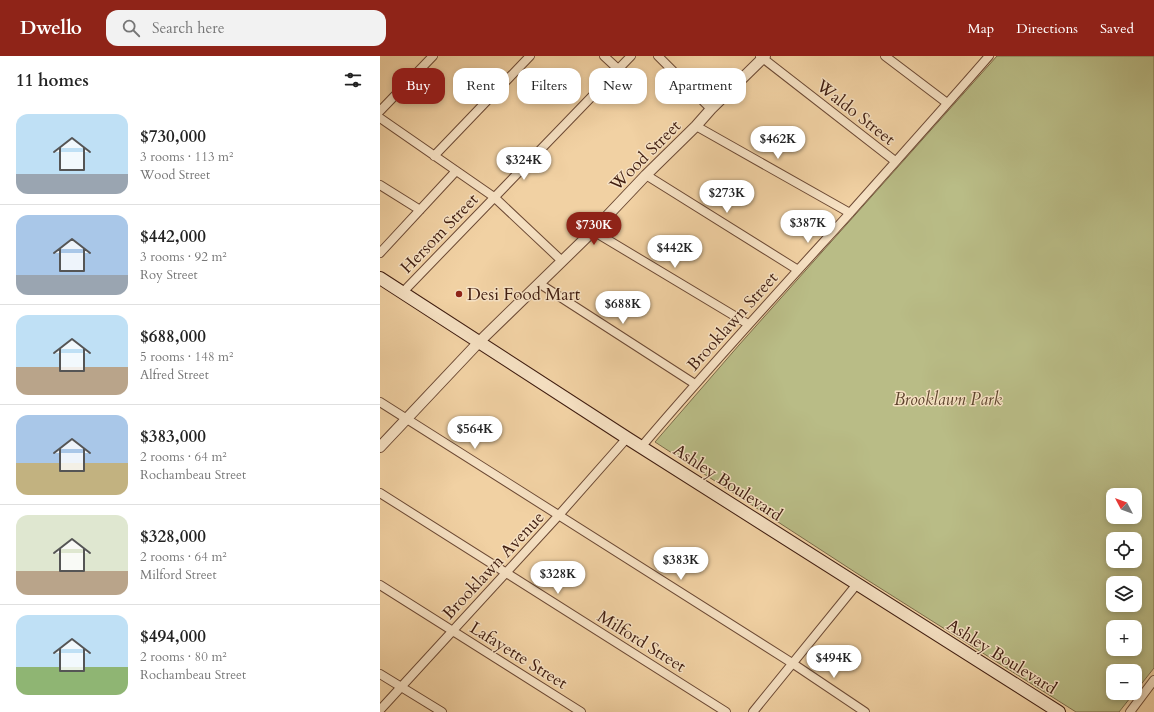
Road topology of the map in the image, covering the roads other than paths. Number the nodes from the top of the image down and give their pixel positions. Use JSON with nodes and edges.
{"nodes":[{"id":1,"x":433,"y":56,"type":"edge"},
{"id":2,"x":530,"y":56,"type":"edge"},
{"id":3,"x":604,"y":56,"type":"edge"},
{"id":4,"x":631,"y":56,"type":"edge"},
{"id":5,"x":658,"y":56,"type":"edge"},
{"id":6,"x":885,"y":56,"type":"edge"},
{"id":7,"x":990,"y":56,"type":"edge"},
{"id":8,"x":762,"y":57,"type":"edge"},
{"id":9,"x":617,"y":68,"type":"edge"},
{"id":10,"x":619,"y":68,"type":"edge"},
{"id":11,"x":589,"y":99,"type":"edge"},
{"id":12,"x":948,"y":103,"type":"junction"},
{"id":13,"x":712,"y":109,"type":"junction"},
{"id":14,"x":380,"y":111,"type":"edge"},
{"id":15,"x":380,"y":118,"type":"edge"},
{"id":16,"x":696,"y":126,"type":"junction"},
{"id":17,"x":434,"y":156,"type":"junction"},
{"id":18,"x":895,"y":161,"type":"junction"},
{"id":19,"x":456,"y":171,"type":"junction"},
{"id":20,"x":646,"y":175,"type":"junction"},
{"id":21,"x":380,"y":185,"type":"edge"},
{"id":22,"x":494,"y":198,"type":"junction"},
{"id":23,"x":420,"y":210,"type":"junction"},
{"id":24,"x":850,"y":213,"type":"junction"},
{"id":25,"x":593,"y":231,"type":"junction"},
{"id":26,"x":380,"y":253,"type":"edge"},
{"id":27,"x":562,"y":261,"type":"junction"},
{"id":28,"x":798,"y":270,"type":"junction"},
{"id":29,"x":380,"y":278,"type":"edge"},
{"id":30,"x":540,"y":284,"type":"junction"},
{"id":31,"x":402,"y":293,"type":"junction"},
{"id":32,"x":748,"y":324,"type":"junction"},
{"id":33,"x":479,"y":342,"type":"junction"},
{"id":34,"x":695,"y":384,"type":"junction"},
{"id":35,"x":380,"y":402,"type":"edge"},
{"id":36,"x":406,"y":419,"type":"junction"},
{"id":37,"x":627,"y":438,"type":"junction"},
{"id":38,"x":642,"y":446,"type":"junction"},
{"id":39,"x":380,"y":447,"type":"edge"},
{"id":40,"x":380,"y":493,"type":"edge"},
{"id":41,"x":559,"y":515,"type":"junction"},
{"id":42,"x":506,"y":574,"type":"junction"},
{"id":43,"x":857,"y":584,"type":"junction"},
{"id":44,"x":380,"y":585,"type":"edge"},
{"id":45,"x":452,"y":631,"type":"junction"},
{"id":46,"x":792,"y":663,"type":"junction"},
{"id":47,"x":380,"y":674,"type":"edge"},
{"id":48,"x":1154,"y":680,"type":"edge"},
{"id":49,"x":401,"y":687,"type":"junction"},
{"id":50,"x":380,"y":710,"type":"edge"},
{"id":51,"x":442,"y":712,"type":"edge"},
{"id":52,"x":581,"y":712,"type":"edge"},
{"id":53,"x":726,"y":712,"type":"edge"},
{"id":54,"x":753,"y":712,"type":"edge"},
{"id":55,"x":865,"y":712,"type":"edge"},
{"id":56,"x":1059,"y":712,"type":"edge"},
{"id":57,"x":1130,"y":712,"type":"edge"}],
"edges":[{"from":1,"to":14,"type":"street"},
{"from":2,"to":17,"type":"street"},
{"from":3,"to":9,"type":"street"},
{"from":4,"to":10,"type":"street","name":"Hersom Street"},
{"from":5,"to":13,"type":"street"},
{"from":6,"to":12,"type":"street"},
{"from":7,"to":12,"type":"street","name":"Brooklawn Street"},
{"from":8,"to":13,"type":"street","name":"Wood Street"},
{"from":8,"to":18,"type":"street","name":"Waldo Street"},
{"from":11,"to":22,"type":"street","name":"Hersom Street"},
{"from":12,"to":18,"type":"street","name":"Brooklawn Street"},
{"from":13,"to":16,"type":"street","name":"Wood Street"},
{"from":15,"to":17,"type":"street"},
{"from":16,"to":20,"type":"street","name":"Wood Street"},
{"from":16,"to":24,"type":"street"},
{"from":17,"to":19,"type":"street"},
{"from":18,"to":24,"type":"street","name":"Brooklawn Street"},
{"from":19,"to":22,"type":"street"},
{"from":19,"to":23,"type":"street"},
{"from":20,"to":25,"type":"street","name":"Wood Street"},
{"from":20,"to":28,"type":"street"},
{"from":21,"to":23,"type":"street"},
{"from":22,"to":27,"type":"street"},
{"from":22,"to":31,"type":"street","name":"Hersom Street"},
{"from":23,"to":26,"type":"street"},
{"from":24,"to":28,"type":"street","name":"Brooklawn Street"},
{"from":25,"to":27,"type":"street","name":"Wood Street"},
{"from":25,"to":32,"type":"street"},
{"from":27,"to":30,"type":"street","name":"Wood Street"},
{"from":28,"to":32,"type":"street","name":"Brooklawn Street"},
{"from":29,"to":31,"type":"main road","name":"Ashley Boulevard"},
{"from":30,"to":33,"type":"street","name":"Wood Street"},
{"from":30,"to":34,"type":"street"},
{"from":31,"to":33,"type":"main road","name":"Ashley Boulevard"},
{"from":32,"to":34,"type":"street","name":"Brooklawn Street"},
{"from":33,"to":36,"type":"street","name":"Wood Street"},
{"from":33,"to":37,"type":"main road","name":"Ashley Boulevard"},
{"from":34,"to":38,"type":"street","name":"Brooklawn Street"},
{"from":35,"to":36,"type":"street"},
{"from":36,"to":39,"type":"street","name":"Wood Street"},
{"from":36,"to":41,"type":"street"},
{"from":37,"to":38,"type":"main road","name":"Ashley Boulevard"},
{"from":37,"to":41,"type":"street","name":"Brooklawn Avenue"},
{"from":38,"to":43,"type":"main road","name":"Ashley Boulevard"},
{"from":40,"to":42,"type":"street","name":"Milford Street"},
{"from":41,"to":42,"type":"street","name":"Brooklawn Avenue"},
{"from":41,"to":46,"type":"street"},
{"from":42,"to":45,"type":"street","name":"Brooklawn Avenue"},
{"from":42,"to":53,"type":"street","name":"Milford Street"},
{"from":43,"to":46,"type":"street"},
{"from":43,"to":56,"type":"main road","name":"Ashley Boulevard"},
{"from":44,"to":45,"type":"street","name":"Lafayette Street"},
{"from":45,"to":49,"type":"street","name":"Brooklawn Avenue"},
{"from":45,"to":52,"type":"street","name":"Lafayette Street"},
{"from":46,"to":54,"type":"street"},
{"from":46,"to":55,"type":"street"},
{"from":47,"to":49,"type":"street"},
{"from":48,"to":57,"type":"street"},
{"from":49,"to":50,"type":"street","name":"Brooklawn Avenue"},
{"from":49,"to":51,"type":"street"}]}
